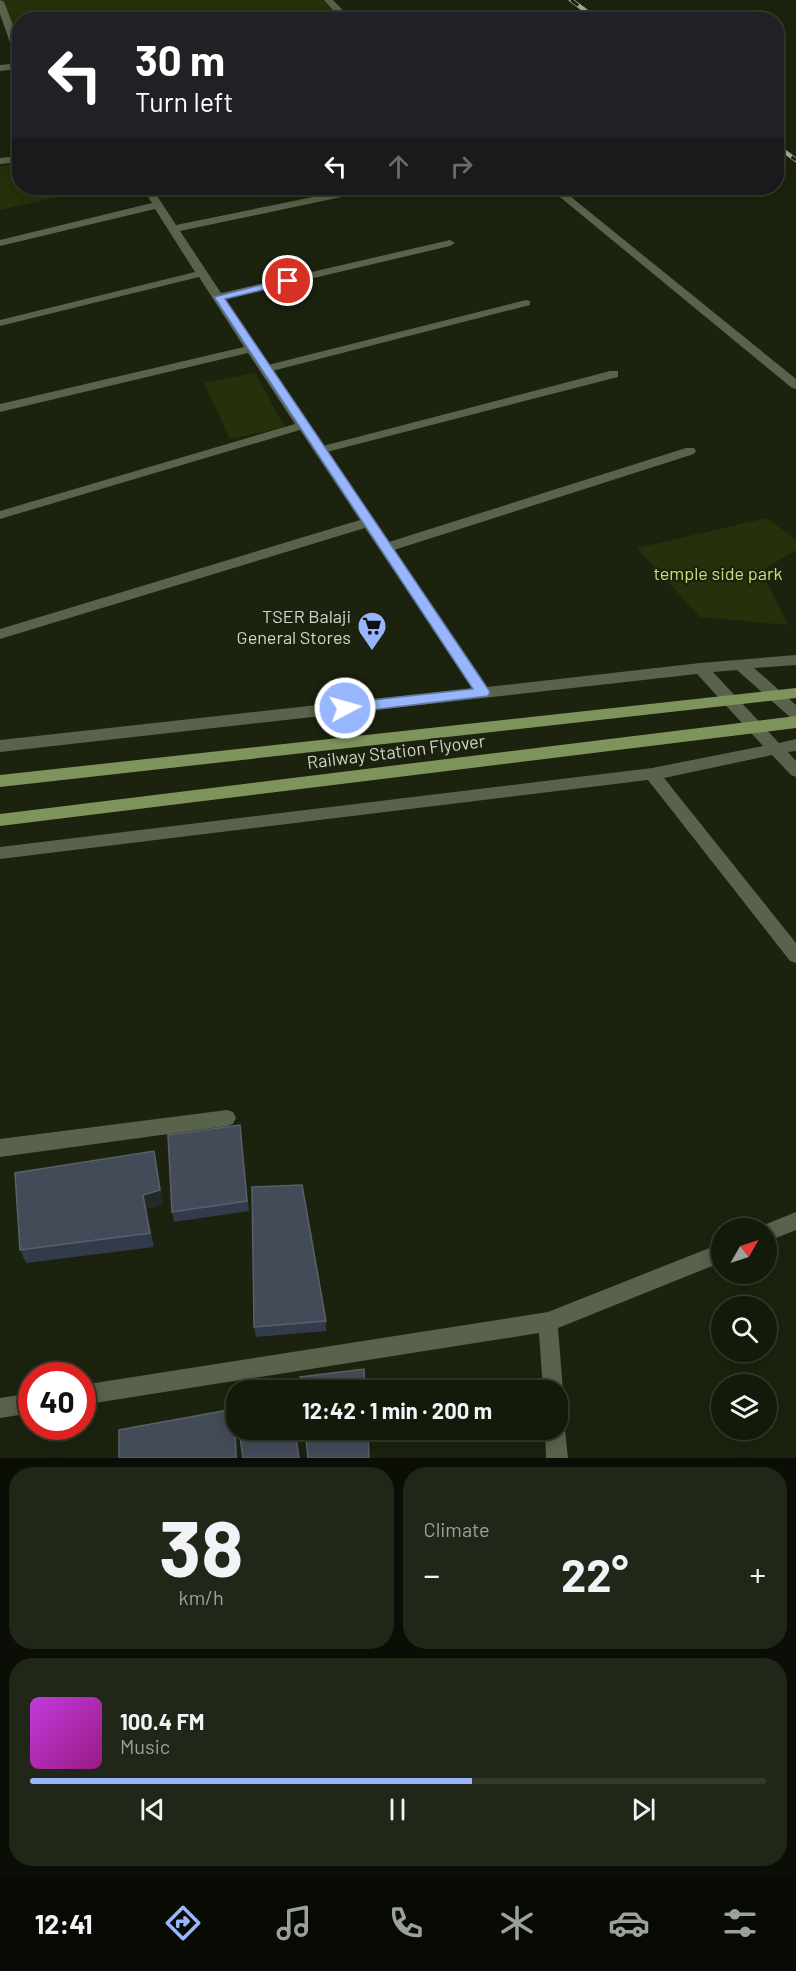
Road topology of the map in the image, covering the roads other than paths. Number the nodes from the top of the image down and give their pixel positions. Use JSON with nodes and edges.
{"nodes":[{"id":1,"x":328,"y":0,"type":"edge"},
{"id":2,"x":0,"y":2,"type":"edge"},
{"id":3,"x":340,"y":12,"type":"edge"},
{"id":4,"x":12,"y":35,"type":"edge"},
{"id":5,"x":151,"y":195,"type":"edge"},
{"id":6,"x":336,"y":195,"type":"edge"},
{"id":7,"x":563,"y":195,"type":"edge"},
{"id":8,"x":158,"y":206,"type":"junction"},
{"id":9,"x":172,"y":229,"type":"junction"},
{"id":10,"x":0,"y":243,"type":"edge"},
{"id":11,"x":450,"y":243,"type":"dead end"},
{"id":12,"x":202,"y":273,"type":"junction"},
{"id":13,"x":219,"y":297,"type":"junction"},
{"id":14,"x":526,"y":303,"type":"dead end"},
{"id":15,"x":0,"y":322,"type":"edge"},
{"id":16,"x":251,"y":349,"type":"junction"},
{"id":17,"x":267,"y":369,"type":"junction"},
{"id":18,"x":614,"y":374,"type":"dead end"},
{"id":19,"x":796,"y":385,"type":"edge"},
{"id":20,"x":0,"y":408,"type":"edge"},
{"id":21,"x":304,"y":425,"type":"junction"},
{"id":22,"x":321,"y":450,"type":"junction"},
{"id":23,"x":690,"y":452,"type":"dead end"},
{"id":24,"x":0,"y":515,"type":"edge"},
{"id":25,"x":370,"y":522,"type":"junction"},
{"id":26,"x":386,"y":548,"type":"junction"},
{"id":27,"x":0,"y":634,"type":"edge"},
{"id":28,"x":796,"y":660,"type":"edge"},
{"id":29,"x":740,"y":664,"type":"junction"},
{"id":30,"x":700,"y":668,"type":"junction"},
{"id":31,"x":483,"y":692,"type":"junction"},
{"id":32,"x":796,"y":693,"type":"edge"},
{"id":33,"x":796,"y":714,"type":"edge"},
{"id":34,"x":796,"y":722,"type":"edge"},
{"id":35,"x":796,"y":745,"type":"edge"},
{"id":36,"x":0,"y":746,"type":"edge"},
{"id":37,"x":777,"y":749,"type":"junction"},
{"id":38,"x":796,"y":771,"type":"edge"},
{"id":39,"x":652,"y":774,"type":"junction"},
{"id":40,"x":0,"y":781,"type":"edge"},
{"id":41,"x":0,"y":820,"type":"edge"},
{"id":42,"x":0,"y":853,"type":"edge"},
{"id":43,"x":796,"y":956,"type":"edge"},
{"id":44,"x":227,"y":1118,"type":"dead end"},
{"id":45,"x":0,"y":1148,"type":"edge"},
{"id":46,"x":796,"y":1221,"type":"edge"},
{"id":47,"x":777,"y":1229,"type":"edge"},
{"id":48,"x":711,"y":1256,"type":"edge"},
{"id":49,"x":548,"y":1322,"type":"junction"},
{"id":50,"x":552,"y":1380,"type":"edge"},
{"id":51,"x":96,"y":1393,"type":"edge"},
{"id":52,"x":18,"y":1405,"type":"edge"},
{"id":53,"x":0,"y":1408,"type":"edge"},
{"id":54,"x":556,"y":1440,"type":"edge"},
{"id":55,"x":557,"y":1458,"type":"edge"}],
"edges":[{"from":1,"to":3,"type":"street"},
{"from":2,"to":4,"type":"street"},
{"from":5,"to":8,"type":"street"},
{"from":6,"to":9,"type":"street"},
{"from":7,"to":19,"type":"street"},
{"from":8,"to":9,"type":"street"},
{"from":8,"to":10,"type":"street"},
{"from":9,"to":12,"type":"street"},
{"from":11,"to":13,"type":"street"},
{"from":12,"to":13,"type":"street"},
{"from":12,"to":15,"type":"street"},
{"from":13,"to":16,"type":"street"},
{"from":14,"to":17,"type":"street"},
{"from":16,"to":17,"type":"street"},
{"from":16,"to":20,"type":"street"},
{"from":17,"to":21,"type":"street"},
{"from":18,"to":22,"type":"street"},
{"from":21,"to":22,"type":"street"},
{"from":21,"to":24,"type":"street"},
{"from":22,"to":25,"type":"street"},
{"from":23,"to":26,"type":"street"},
{"from":25,"to":26,"type":"street"},
{"from":25,"to":27,"type":"street"},
{"from":26,"to":31,"type":"street"},
{"from":28,"to":29,"type":"street"},
{"from":29,"to":30,"type":"street"},
{"from":29,"to":33,"type":"street"},
{"from":30,"to":31,"type":"street"},
{"from":30,"to":37,"type":"street"},
{"from":31,"to":36,"type":"street"},
{"from":32,"to":40,"type":"main road","name":"Railway Station Flyover"},
{"from":34,"to":41,"type":"main road","name":"Railway Station Flyover"},
{"from":35,"to":37,"type":"street"},
{"from":37,"to":38,"type":"street"},
{"from":37,"to":39,"type":"street"},
{"from":39,"to":42,"type":"street"},
{"from":39,"to":43,"type":"street"},
{"from":44,"to":45,"type":"street"},
{"from":46,"to":47,"type":"street"},
{"from":48,"to":49,"type":"street"},
{"from":49,"to":50,"type":"street"},
{"from":49,"to":51,"type":"street"},
{"from":52,"to":53,"type":"street"},
{"from":54,"to":55,"type":"street"}]}
